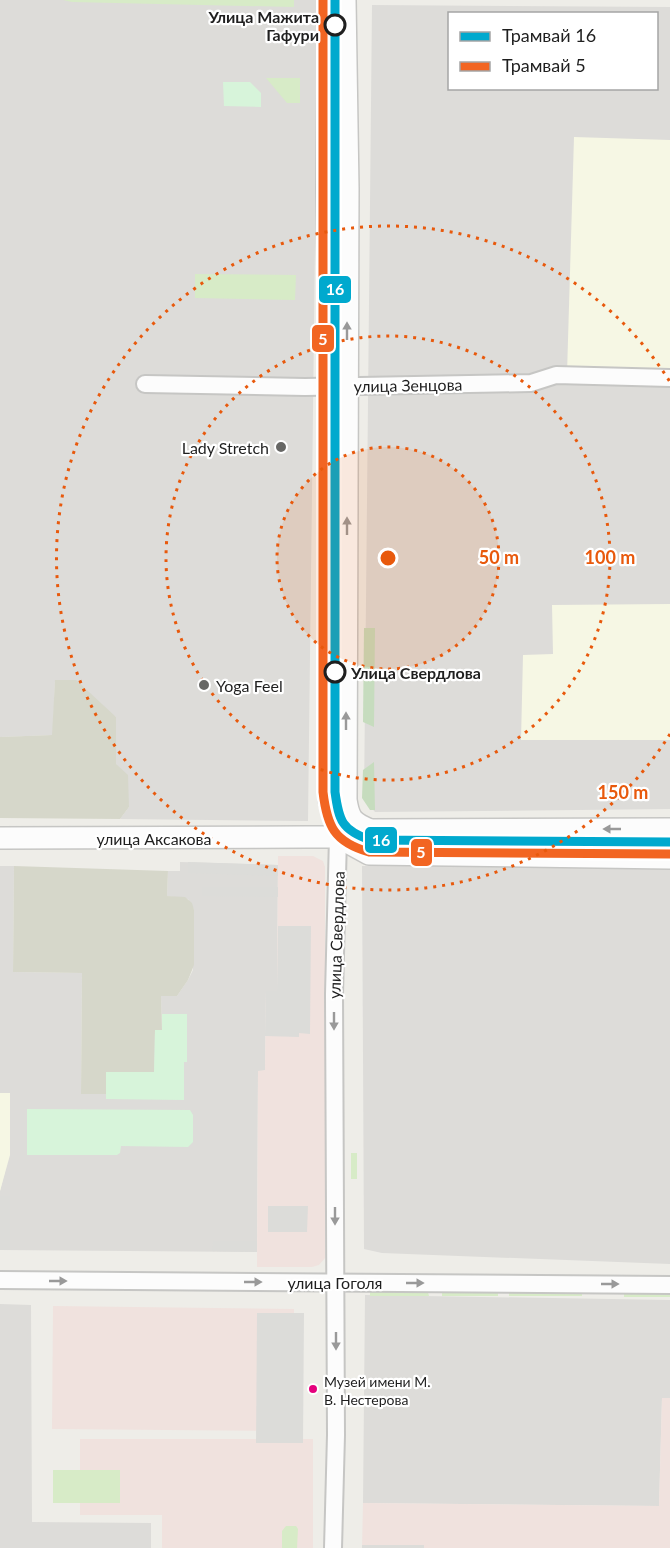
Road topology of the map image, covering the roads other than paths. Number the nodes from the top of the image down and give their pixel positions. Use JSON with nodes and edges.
{"nodes":[{"id":1,"x":327,"y":0,"type":"edge"},
{"id":2,"x":345,"y":0,"type":"edge"},
{"id":3,"x":670,"y":378,"type":"edge"},
{"id":4,"x":145,"y":384,"type":"dead end"},
{"id":5,"x":337,"y":386,"type":"junction"},
{"id":6,"x":670,"y":829,"type":"edge"},
{"id":7,"x":370,"y":830,"type":"junction"},
{"id":8,"x":338,"y":837,"type":"junction"},
{"id":9,"x":0,"y":838,"type":"edge"},
{"id":10,"x":670,"y":858,"type":"edge"},
{"id":11,"x":0,"y":1280,"type":"edge"},
{"id":12,"x":336,"y":1282,"type":"junction"},
{"id":13,"x":670,"y":1285,"type":"edge"},
{"id":14,"x":333,"y":1548,"type":"edge"}],
"edges":[{"from":1,"to":5,"type":"street","name":"улица Свердлова"},
{"from":5,"to":2,"type":"street","name":"улица Свердлова","one_way":true},
{"from":3,"to":5,"type":"street","name":"улица Зенцова"},
{"from":4,"to":5,"type":"street","name":"улица Зенцова"},
{"from":7,"to":5,"type":"street","name":"улица Свердлова","one_way":true},
{"from":5,"to":8,"type":"street","name":"улица Свердлова"},
{"from":6,"to":7,"type":"street","one_way":true},
{"from":7,"to":8,"type":"street","name":"улица Аксакова"},
{"from":8,"to":9,"type":"street","name":"улица Аксакова"},
{"from":8,"to":10,"type":"street"},
{"from":8,"to":12,"type":"street","name":"улица Свердлова","one_way":true},
{"from":11,"to":12,"type":"street","name":"улица Гоголя","one_way":true},
{"from":12,"to":13,"type":"street","name":"улица Гоголя","one_way":true},
{"from":12,"to":14,"type":"street","name":"улица Свердлова","one_way":true}]}
